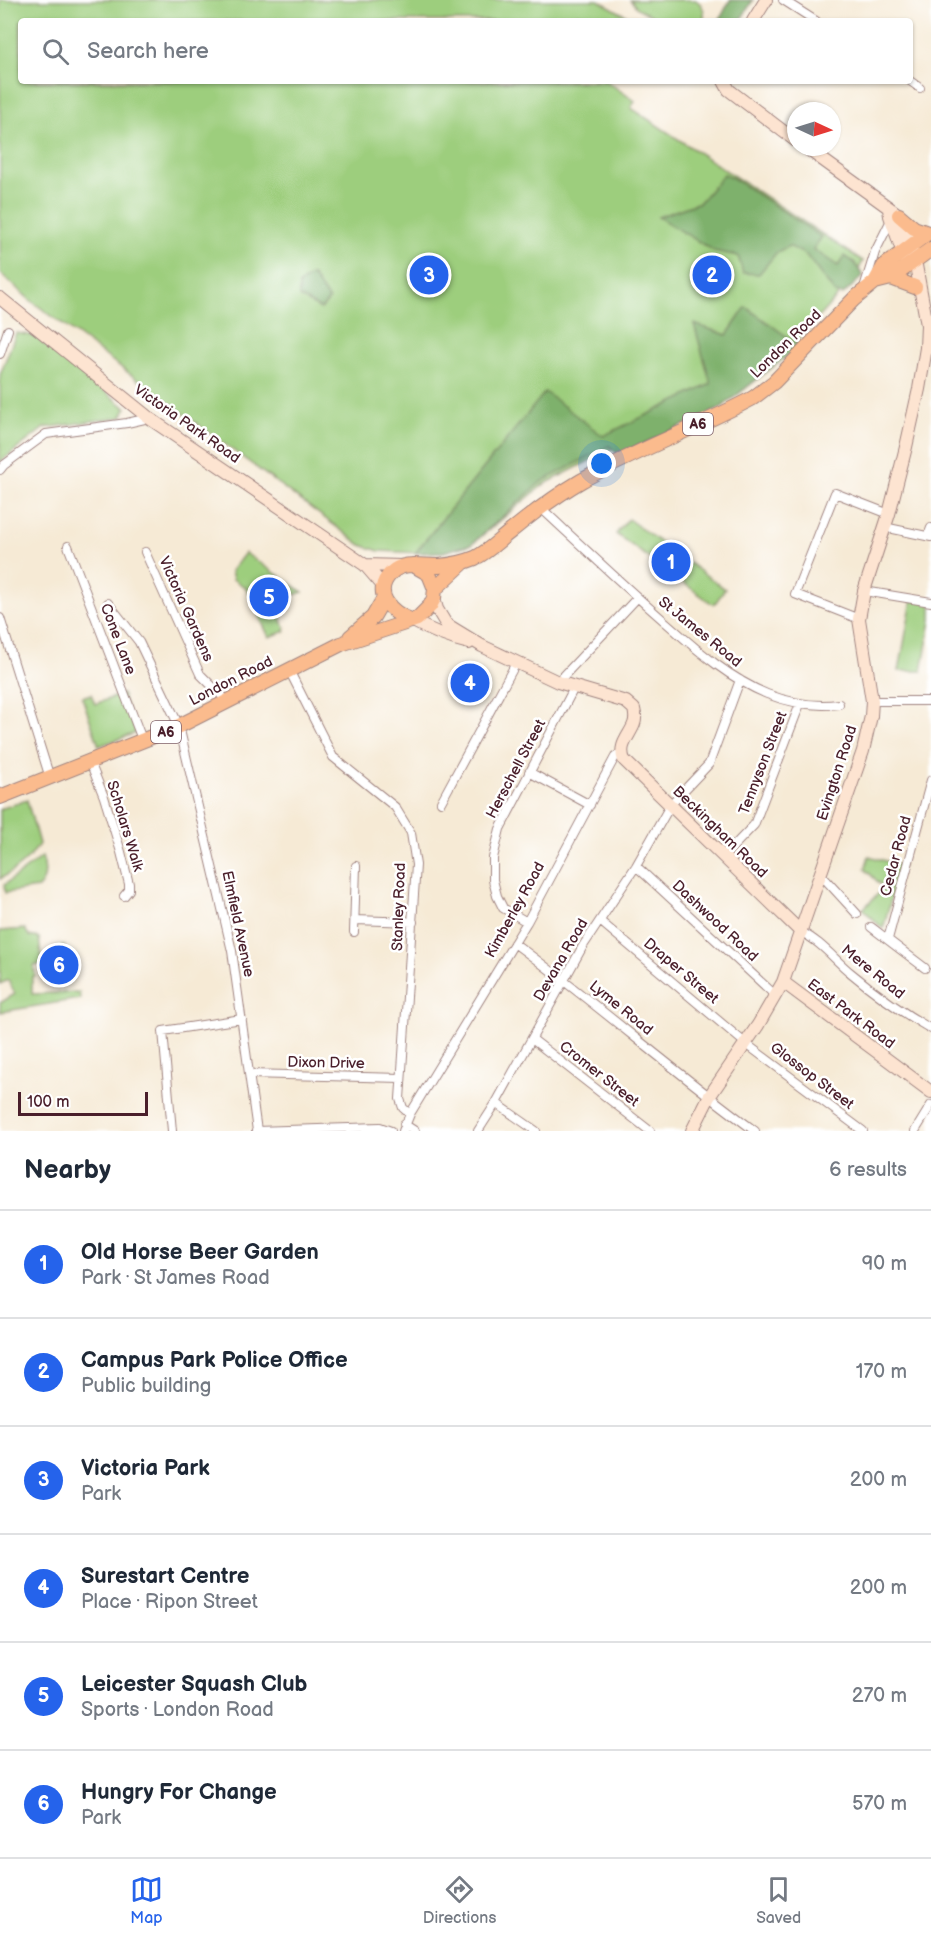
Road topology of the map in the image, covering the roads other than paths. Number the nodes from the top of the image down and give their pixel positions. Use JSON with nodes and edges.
{"nodes":[{"id":1,"x":766,"y":0,"type":"edge"},
{"id":2,"x":783,"y":0,"type":"edge"},
{"id":3,"x":755,"y":18,"type":"edge"},
{"id":4,"x":811,"y":18,"type":"edge"},
{"id":5,"x":913,"y":83,"type":"edge"},
{"id":6,"x":726,"y":84,"type":"edge"},
{"id":7,"x":920,"y":88,"type":"dead end"},
{"id":8,"x":787,"y":134,"type":"edge"},
{"id":9,"x":817,"y":156,"type":"edge"},
{"id":10,"x":893,"y":215,"type":"junction"},
{"id":11,"x":930,"y":233,"type":"edge"},
{"id":12,"x":907,"y":249,"type":"junction"},
{"id":13,"x":931,"y":249,"type":"edge"},
{"id":14,"x":911,"y":263,"type":"junction"},
{"id":15,"x":891,"y":278,"type":"junction"},
{"id":16,"x":875,"y":282,"type":"junction"},
{"id":17,"x":918,"y":290,"type":"junction"},
{"id":18,"x":863,"y":292,"type":"junction"},
{"id":19,"x":0,"y":298,"type":"edge"},
{"id":20,"x":8,"y":330,"type":"dead end"},
{"id":21,"x":0,"y":354,"type":"edge"},
{"id":22,"x":149,"y":418,"type":"junction"},
{"id":23,"x":0,"y":470,"type":"edge"},
{"id":24,"x":541,"y":508,"type":"junction"},
{"id":25,"x":889,"y":514,"type":"junction"},
{"id":26,"x":884,"y":527,"type":"junction"},
{"id":27,"x":930,"y":534,"type":"edge"},
{"id":28,"x":68,"y":546,"type":"dead end"},
{"id":29,"x":145,"y":552,"type":"dead end"},
{"id":30,"x":463,"y":563,"type":"junction"},
{"id":31,"x":365,"y":565,"type":"junction"},
{"id":32,"x":409,"y":566,"type":"junction"},
{"id":33,"x":864,"y":591,"type":"junction"},
{"id":34,"x":384,"y":592,"type":"junction"},
{"id":35,"x":434,"y":593,"type":"junction"},
{"id":36,"x":637,"y":598,"type":"junction"},
{"id":37,"x":931,"y":602,"type":"edge"},
{"id":38,"x":108,"y":603,"type":"dead end"},
{"id":39,"x":0,"y":618,"type":"edge"},
{"id":40,"x":859,"y":619,"type":"junction"},
{"id":41,"x":411,"y":620,"type":"junction"},
{"id":42,"x":341,"y":644,"type":"junction"},
{"id":43,"x":482,"y":646,"type":"junction"},
{"id":44,"x":516,"y":663,"type":"junction"},
{"id":45,"x":289,"y":670,"type":"junction"},
{"id":46,"x":740,"y":680,"type":"junction"},
{"id":47,"x":558,"y":682,"type":"junction"},
{"id":48,"x":574,"y":688,"type":"junction"},
{"id":49,"x":227,"y":701,"type":"junction"},
{"id":50,"x":872,"y":701,"type":"junction"},
{"id":51,"x":931,"y":701,"type":"edge"},
{"id":52,"x":800,"y":704,"type":"junction"},
{"id":53,"x":839,"y":704,"type":"dead end"},
{"id":54,"x":179,"y":726,"type":"junction"},
{"id":55,"x":143,"y":742,"type":"junction"},
{"id":56,"x":621,"y":753,"type":"junction"},
{"id":57,"x":90,"y":762,"type":"junction"},
{"id":58,"x":529,"y":772,"type":"junction"},
{"id":59,"x":50,"y":778,"type":"junction"},
{"id":60,"x":931,"y":780,"type":"edge"},
{"id":61,"x":0,"y":797,"type":"edge"},
{"id":62,"x":441,"y":802,"type":"dead end"},
{"id":63,"x":671,"y":804,"type":"junction"},
{"id":64,"x":590,"y":805,"type":"junction"},
{"id":65,"x":724,"y":856,"type":"junction"},
{"id":66,"x":356,"y":866,"type":"dead end"},
{"id":67,"x":636,"y":866,"type":"junction"},
{"id":68,"x":818,"y":876,"type":"junction"},
{"id":69,"x":124,"y":896,"type":"dead end"},
{"id":70,"x":857,"y":914,"type":"dead end"},
{"id":71,"x":355,"y":920,"type":"junction"},
{"id":72,"x":600,"y":921,"type":"junction"},
{"id":73,"x":413,"y":922,"type":"junction"},
{"id":74,"x":527,"y":922,"type":"junction"},
{"id":75,"x":871,"y":927,"type":"dead end"},
{"id":76,"x":354,"y":932,"type":"dead end"},
{"id":77,"x":801,"y":932,"type":"junction"},
{"id":78,"x":888,"y":939,"type":"junction"},
{"id":79,"x":514,"y":943,"type":"junction"},
{"id":80,"x":925,"y":968,"type":"dead end"},
{"id":81,"x":564,"y":980,"type":"junction"},
{"id":82,"x":783,"y":981,"type":"junction"},
{"id":83,"x":776,"y":996,"type":"junction"},
{"id":84,"x":242,"y":1019,"type":"junction"},
{"id":85,"x":931,"y":1029,"type":"edge"},
{"id":86,"x":532,"y":1039,"type":"junction"},
{"id":87,"x":745,"y":1043,"type":"junction"},
{"id":88,"x":249,"y":1074,"type":"junction"},
{"id":89,"x":401,"y":1078,"type":"junction"},
{"id":90,"x":931,"y":1092,"type":"edge"},
{"id":91,"x":709,"y":1097,"type":"junction"},
{"id":92,"x":496,"y":1103,"type":"junction"},
{"id":93,"x":931,"y":1105,"type":"edge"},
{"id":94,"x":410,"y":1114,"type":"junction"},
{"id":95,"x":404,"y":1128,"type":"edge"},
{"id":96,"x":172,"y":1131,"type":"edge"},
{"id":97,"x":256,"y":1131,"type":"edge"},
{"id":98,"x":391,"y":1131,"type":"edge"},
{"id":99,"x":415,"y":1131,"type":"edge"},
{"id":100,"x":478,"y":1131,"type":"edge"},
{"id":101,"x":536,"y":1131,"type":"edge"},
{"id":102,"x":650,"y":1131,"type":"edge"},
{"id":103,"x":692,"y":1131,"type":"edge"},
{"id":104,"x":755,"y":1131,"type":"edge"},
{"id":105,"x":863,"y":1131,"type":"edge"},
{"id":106,"x":915,"y":1131,"type":"edge"}],
"edges":[{"from":1,"to":3,"type":"main road"},
{"from":2,"to":4,"type":"street"},
{"from":5,"to":7,"type":"street"},
{"from":6,"to":8,"type":"main road"},
{"from":9,"to":10,"type":"main road"},
{"from":10,"to":11,"type":"main road"},
{"from":10,"to":12,"type":"main road","name":"Evington Road"},
{"from":10,"to":18,"type":"street"},
{"from":11,"to":12,"type":"main road","name":"London Road","number":"A6"},
{"from":12,"to":14,"type":"main road","name":"Evington Road"},
{"from":12,"to":16,"type":"main road","name":"London Road","number":"A6"},
{"from":13,"to":14,"type":"main road","name":"London Road","number":"A6"},
{"from":14,"to":15,"type":"main road","name":"London Road","number":"A6"},
{"from":14,"to":17,"type":"main road","name":"Evington Road"},
{"from":15,"to":16,"type":"main road","name":"London Road","number":"A6"},
{"from":15,"to":17,"type":"main road"},
{"from":16,"to":18,"type":"main road","name":"London Road","number":"A6"},
{"from":17,"to":25,"type":"main road","name":"Evington Road"},
{"from":18,"to":24,"type":"main road","name":"London Road","number":"A6"},
{"from":19,"to":22,"type":"main road","name":"Victoria Park Road"},
{"from":20,"to":21,"type":"street"},
{"from":22,"to":23,"type":"street"},
{"from":22,"to":31,"type":"main road","name":"Victoria Park Road"},
{"from":24,"to":30,"type":"main road","name":"London Road","number":"A6"},
{"from":24,"to":36,"type":"street","name":"St James Road"},
{"from":25,"to":26,"type":"main road","name":"Evington Road"},
{"from":25,"to":40,"type":"street"},
{"from":26,"to":27,"type":"street"},
{"from":26,"to":33,"type":"main road","name":"Evington Road"},
{"from":28,"to":55,"type":"street","name":"Cone Lane"},
{"from":29,"to":49,"type":"street","name":"Victoria Gardens"},
{"from":30,"to":32,"type":"main road","name":"London Road","number":"A6"},
{"from":30,"to":35,"type":"main road","name":"London Road","number":"A6"},
{"from":31,"to":32,"type":"main road"},
{"from":31,"to":34,"type":"main road","name":"Victoria Park Road"},
{"from":32,"to":34,"type":"main road","name":"London Road","number":"A6"},
{"from":32,"to":35,"type":"main road"},
{"from":33,"to":37,"type":"street"},
{"from":33,"to":40,"type":"main road","name":"Evington Road"},
{"from":34,"to":41,"type":"main road"},
{"from":34,"to":42,"type":"main road","name":"London Road","number":"A6"},
{"from":35,"to":41,"type":"main road","name":"London Road","number":"A6"},
{"from":35,"to":43,"type":"main road"},
{"from":36,"to":46,"type":"street","name":"St James Road"},
{"from":36,"to":47,"type":"street"},
{"from":38,"to":54,"type":"street","name":"Elmfield Avenue"},
{"from":39,"to":59,"type":"street"},
{"from":40,"to":50,"type":"main road","name":"Evington Road"},
{"from":41,"to":42,"type":"main road","name":"London Road","number":"A6"},
{"from":41,"to":43,"type":"main road"},
{"from":42,"to":45,"type":"main road","name":"London Road","number":"A6"},
{"from":43,"to":44,"type":"main road"},
{"from":44,"to":47,"type":"main road"},
{"from":44,"to":62,"type":"street"},
{"from":45,"to":49,"type":"main road","name":"London Road","number":"A6"},
{"from":45,"to":73,"type":"street","name":"Stanley Road"},
{"from":46,"to":52,"type":"street","name":"St James Road"},
{"from":46,"to":63,"type":"street","name":"Devana Road"},
{"from":47,"to":48,"type":"main road"},
{"from":48,"to":56,"type":"main road","name":"Kimberley Road"},
{"from":48,"to":58,"type":"street","name":"Herschell Street"},
{"from":49,"to":54,"type":"main road","name":"London Road","number":"A6"},
{"from":50,"to":51,"type":"street"},
{"from":50,"to":68,"type":"main road","name":"Evington Road"},
{"from":52,"to":53,"type":"street","name":"St James Road"},
{"from":52,"to":65,"type":"street","name":"Tennyson Street"},
{"from":54,"to":55,"type":"main road","name":"London Road","number":"A6"},
{"from":54,"to":84,"type":"street","name":"Elmfield Avenue"},
{"from":55,"to":57,"type":"main road","name":"London Road","number":"A6"},
{"from":56,"to":63,"type":"main road","name":"Beckingham Road"},
{"from":56,"to":64,"type":"street","name":"Kimberley Road"},
{"from":57,"to":59,"type":"main road","name":"London Road","number":"A6"},
{"from":57,"to":69,"type":"street","name":"Scholars Walk"},
{"from":58,"to":64,"type":"street"},
{"from":58,"to":74,"type":"street","name":"Herschell Street"},
{"from":59,"to":61,"type":"main road","name":"London Road","number":"A6"},
{"from":60,"to":78,"type":"street","name":"Cedar Road"},
{"from":63,"to":65,"type":"main road","name":"Beckingham Road"},
{"from":63,"to":67,"type":"street","name":"Devana Road"},
{"from":64,"to":74,"type":"street","name":"Kimberley Road"},
{"from":65,"to":77,"type":"main road","name":"Beckingham Road"},
{"from":66,"to":71,"type":"street"},
{"from":67,"to":72,"type":"street","name":"Devana Road"},
{"from":67,"to":83,"type":"street","name":"Dashwood Road"},
{"from":68,"to":70,"type":"street"},
{"from":68,"to":77,"type":"main road","name":"Evington Road"},
{"from":71,"to":73,"type":"street"},
{"from":71,"to":76,"type":"street"},
{"from":72,"to":81,"type":"street","name":"Devana Road"},
{"from":72,"to":87,"type":"street","name":"Draper Street"},
{"from":73,"to":89,"type":"street","name":"Stanley Road"},
{"from":74,"to":79,"type":"street","name":"Kimberley Road"},
{"from":75,"to":78,"type":"street"},
{"from":77,"to":82,"type":"main road","name":"Evington Road"},
{"from":77,"to":85,"type":"street","name":"Mere Road"},
{"from":78,"to":80,"type":"street"},
{"from":79,"to":81,"type":"street","name":"Lyme Road"},
{"from":79,"to":94,"type":"street","name":"Kimberley Road"},
{"from":81,"to":86,"type":"street","name":"Devana Road"},
{"from":81,"to":91,"type":"street","name":"Lyme Road"},
{"from":82,"to":83,"type":"main road","name":"Evington Road"},
{"from":82,"to":90,"type":"main road","name":"East Park Road"},
{"from":83,"to":87,"type":"main road","name":"Evington Road"},
{"from":84,"to":88,"type":"street","name":"Elmfield Avenue"},
{"from":84,"to":96,"type":"street"},
{"from":86,"to":92,"type":"street","name":"Devana Road"},
{"from":86,"to":102,"type":"street","name":"Cromer Street"},
{"from":87,"to":91,"type":"main road","name":"Evington Road"},
{"from":87,"to":105,"type":"street","name":"Glossop Street"},
{"from":88,"to":89,"type":"street","name":"Dixon Drive"},
{"from":88,"to":97,"type":"street","name":"Elmfield Avenue"},
{"from":89,"to":94,"type":"street","name":"Stanley Road"},
{"from":91,"to":103,"type":"main road","name":"Evington Road"},
{"from":91,"to":104,"type":"street","name":"Lyme Road"},
{"from":92,"to":100,"type":"street","name":"Devana Road"},
{"from":92,"to":101,"type":"street"},
{"from":93,"to":106,"type":"street"},
{"from":94,"to":95,"type":"street","name":"Kimberley Road"},
{"from":95,"to":99,"type":"street"},
{"from":97,"to":98,"type":"street"}]}
